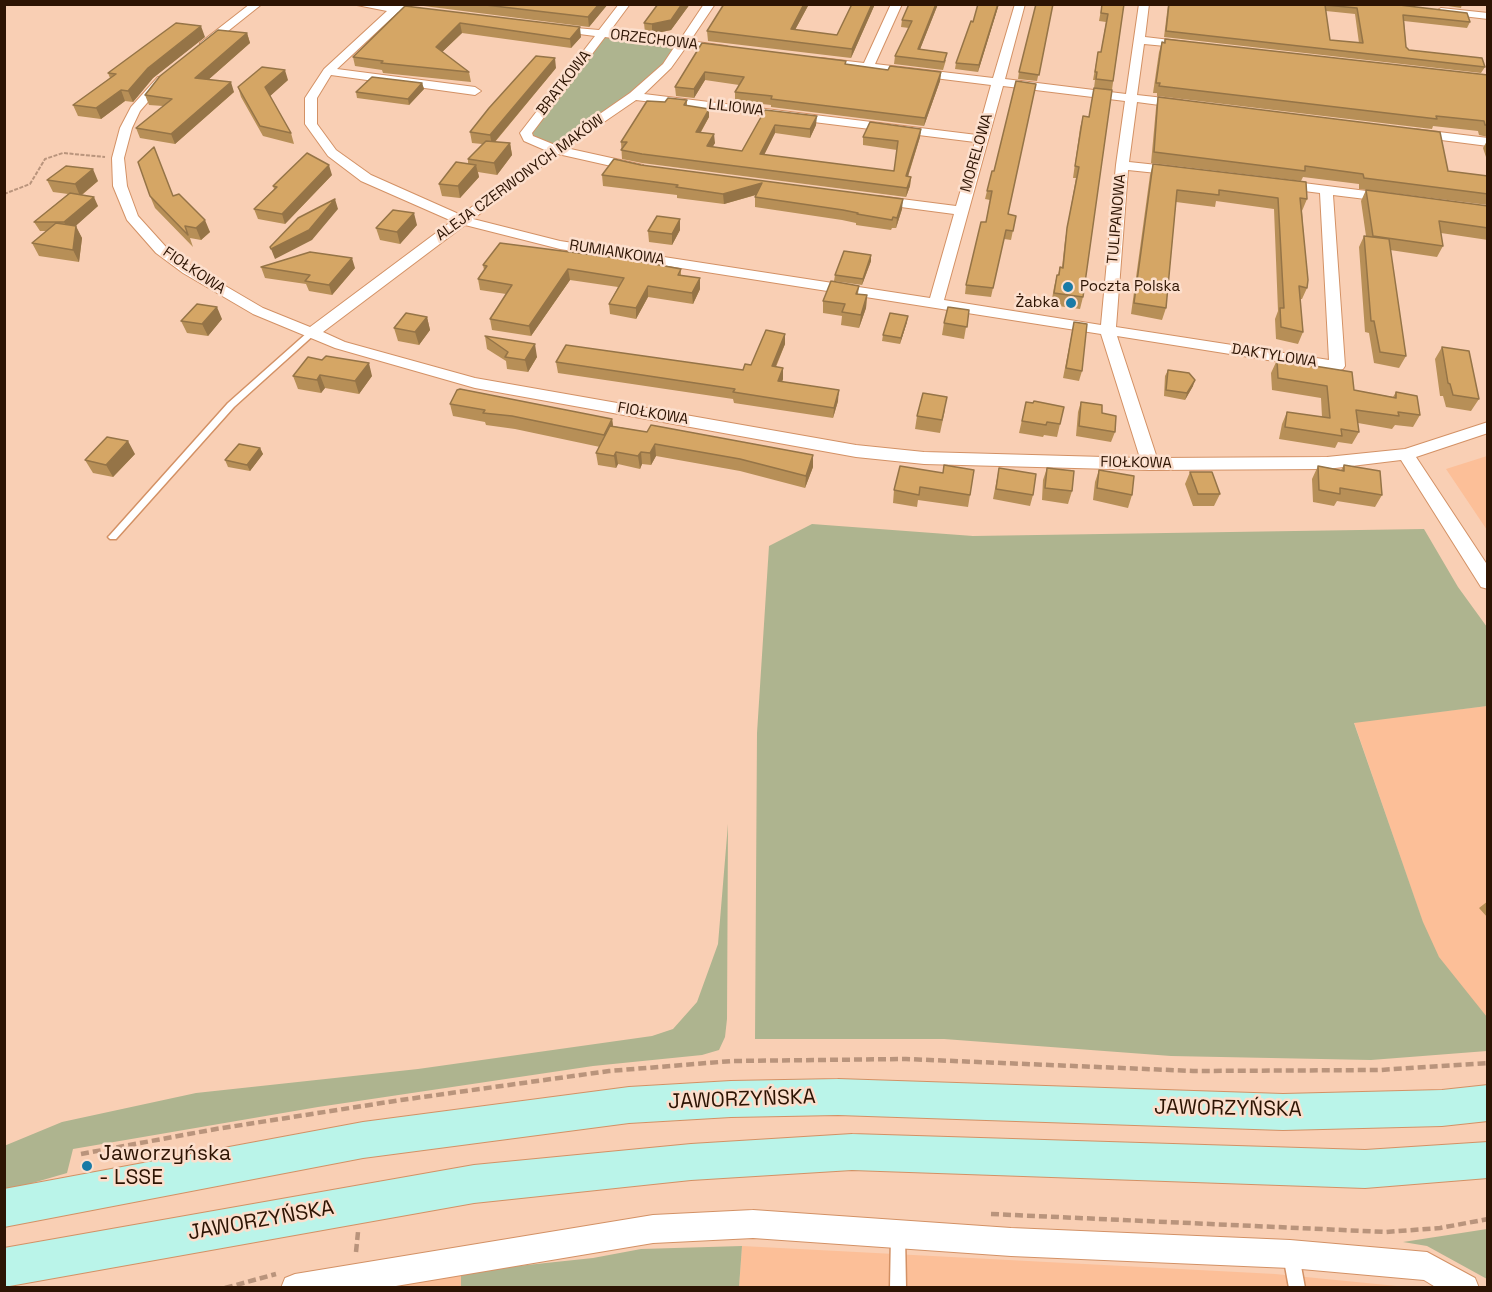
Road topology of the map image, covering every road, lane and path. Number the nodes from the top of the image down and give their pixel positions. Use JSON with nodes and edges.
{"nodes":[{"id":1,"x":256,"y":4,"type":"edge"},
{"id":2,"x":357,"y":4,"type":"edge"},
{"id":3,"x":625,"y":4,"type":"edge"},
{"id":4,"x":710,"y":4,"type":"edge"},
{"id":5,"x":897,"y":4,"type":"edge"},
{"id":6,"x":1020,"y":4,"type":"edge"},
{"id":7,"x":1144,"y":4,"type":"edge"},
{"id":8,"x":1484,"y":4,"type":"edge"},
{"id":9,"x":399,"y":7,"type":"edge"},
{"id":10,"x":1432,"y":10,"type":"edge"},
{"id":11,"x":419,"y":12,"type":"edge"},
{"id":12,"x":1488,"y":16,"type":"edge"},
{"id":13,"x":545,"y":27,"type":"edge"},
{"id":14,"x":602,"y":34,"type":"junction"},
{"id":15,"x":1139,"y":40,"type":"junction"},
{"id":16,"x":682,"y":44,"type":"junction"},
{"id":17,"x":1197,"y":46,"type":"edge"},
{"id":18,"x":740,"y":51,"type":"edge"},
{"id":19,"x":191,"y":56,"type":"edge"},
{"id":20,"x":810,"y":59,"type":"edge"},
{"id":21,"x":868,"y":66,"type":"junction"},
{"id":22,"x":172,"y":70,"type":"edge"},
{"id":23,"x":328,"y":71,"type":"junction"},
{"id":24,"x":998,"y":82,"type":"junction"},
{"id":25,"x":475,"y":91,"type":"dead end"},
{"id":26,"x":634,"y":96,"type":"junction"},
{"id":27,"x":1132,"y":98,"type":"junction"},
{"id":28,"x":1191,"y":105,"type":"edge"},
{"id":29,"x":1404,"y":132,"type":"edge"},
{"id":30,"x":981,"y":139,"type":"junction"},
{"id":31,"x":1488,"y":142,"type":"edge"},
{"id":32,"x":556,"y":150,"type":"junction"},
{"id":33,"x":118,"y":158,"type":"junction"},
{"id":34,"x":1122,"y":165,"type":"junction"},
{"id":35,"x":654,"y":171,"type":"edge"},
{"id":36,"x":1190,"y":173,"type":"edge"},
{"id":37,"x":1269,"y":183,"type":"edge"},
{"id":38,"x":1326,"y":190,"type":"junction"},
{"id":39,"x":4,"y":194,"type":"edge"},
{"id":40,"x":867,"y":199,"type":"edge"},
{"id":41,"x":1407,"y":200,"type":"edge"},
{"id":42,"x":961,"y":211,"type":"junction"},
{"id":43,"x":461,"y":220,"type":"junction"},
{"id":44,"x":936,"y":303,"type":"junction"},
{"id":45,"x":1108,"y":331,"type":"junction"},
{"id":46,"x":310,"y":334,"type":"junction"},
{"id":47,"x":1488,"y":427,"type":"edge"},
{"id":48,"x":1406,"y":454,"type":"junction"},
{"id":49,"x":1150,"y":464,"type":"junction"},
{"id":50,"x":113,"y":537,"type":"dead end"},
{"id":51,"x":1488,"y":582,"type":"edge"},
{"id":52,"x":1488,"y":1103,"type":"edge"},
{"id":53,"x":365,"y":1107,"type":"dead end"},
{"id":54,"x":81,"y":1154,"type":"dead end"},
{"id":55,"x":1488,"y":1160,"type":"edge"},
{"id":56,"x":4,"y":1208,"type":"edge"},
{"id":57,"x":898,"y":1234,"type":"junction"},
{"id":58,"x":1290,"y":1254,"type":"junction"},
{"id":59,"x":4,"y":1268,"type":"edge"},
{"id":60,"x":295,"y":1287,"type":"edge"},
{"id":61,"x":898,"y":1287,"type":"edge"},
{"id":62,"x":1297,"y":1287,"type":"edge"},
{"id":63,"x":1465,"y":1287,"type":"edge"}],
"edges":[{"from":1,"to":19,"type":"street"},
{"from":2,"to":9,"type":"street"},
{"from":3,"to":14,"type":"street","name":"BRATKOWA"},
{"from":4,"to":16,"type":"street","name":"ALEJA CZERWONYCH MAKÓW"},
{"from":5,"to":21,"type":"street"},
{"from":6,"to":24,"type":"street","name":"MORELOWA"},
{"from":7,"to":15,"type":"street","name":"TULIPANOWA"},
{"from":8,"to":12,"type":"street"},
{"from":9,"to":11,"type":"street"},
{"from":9,"to":23,"type":"street","name":"RUMIANKOWA"},
{"from":10,"to":12,"type":"street"},
{"from":13,"to":14,"type":"street","name":"ORZECHOWA"},
{"from":14,"to":16,"type":"street","name":"ORZECHOWA"},
{"from":14,"to":32,"type":"street","name":"BRATKOWA"},
{"from":15,"to":17,"type":"street"},
{"from":15,"to":27,"type":"street","name":"TULIPANOWA"},
{"from":16,"to":18,"type":"street","name":"ORZECHOWA"},
{"from":16,"to":26,"type":"street","name":"ALEJA CZERWONYCH MAKÓW"},
{"from":20,"to":21,"type":"street"},
{"from":21,"to":24,"type":"street"},
{"from":22,"to":33,"type":"street","name":"FIOŁKOWA"},
{"from":23,"to":25,"type":"street"},
{"from":23,"to":43,"type":"street","name":"RUMIANKOWA"},
{"from":24,"to":27,"type":"street"},
{"from":24,"to":30,"type":"street","name":"MORELOWA"},
{"from":26,"to":30,"type":"street","name":"LILIOWA"},
{"from":26,"to":32,"type":"street","name":"ALEJA CZERWONYCH MAKÓW"},
{"from":27,"to":28,"type":"street"},
{"from":27,"to":34,"type":"street","name":"TULIPANOWA"},
{"from":29,"to":31,"type":"street"},
{"from":30,"to":42,"type":"street","name":"MORELOWA"},
{"from":32,"to":35,"type":"street"},
{"from":32,"to":43,"type":"street","name":"ALEJA CZERWONYCH MAKÓW"},
{"from":33,"to":39,"type":"path"},
{"from":33,"to":46,"type":"street","name":"FIOŁKOWA"},
{"from":34,"to":36,"type":"street"},
{"from":34,"to":45,"type":"street","name":"TULIPANOWA"},
{"from":37,"to":38,"type":"street"},
{"from":38,"to":41,"type":"street"},
{"from":38,"to":45,"type":"street","name":"DAKTYLOWA"},
{"from":40,"to":42,"type":"street"},
{"from":42,"to":44,"type":"street","name":"MORELOWA"},
{"from":43,"to":44,"type":"street","name":"RUMIANKOWA"},
{"from":43,"to":46,"type":"street","name":"ALEJA CZERWONYCH MAKÓW"},
{"from":44,"to":45,"type":"street","name":"RUMIANKOWA"},
{"from":45,"to":49,"type":"street","name":"TULIPANOWA"},
{"from":46,"to":49,"type":"street","name":"FIOŁKOWA"},
{"from":46,"to":50,"type":"lane"},
{"from":47,"to":48,"type":"street","name":"FIOŁKOWA"},
{"from":48,"to":49,"type":"street","name":"FIOŁKOWA"},
{"from":48,"to":51,"type":"street"},
{"from":52,"to":56,"type":"main road","name":"JAWORZYŃSKA"},
{"from":53,"to":54,"type":"path"},
{"from":55,"to":59,"type":"main road","name":"JAWORZYŃSKA"},
{"from":57,"to":58,"type":"street"},
{"from":57,"to":60,"type":"street"},
{"from":57,"to":61,"type":"lane"},
{"from":58,"to":62,"type":"lane"},
{"from":58,"to":63,"type":"street"}]}
